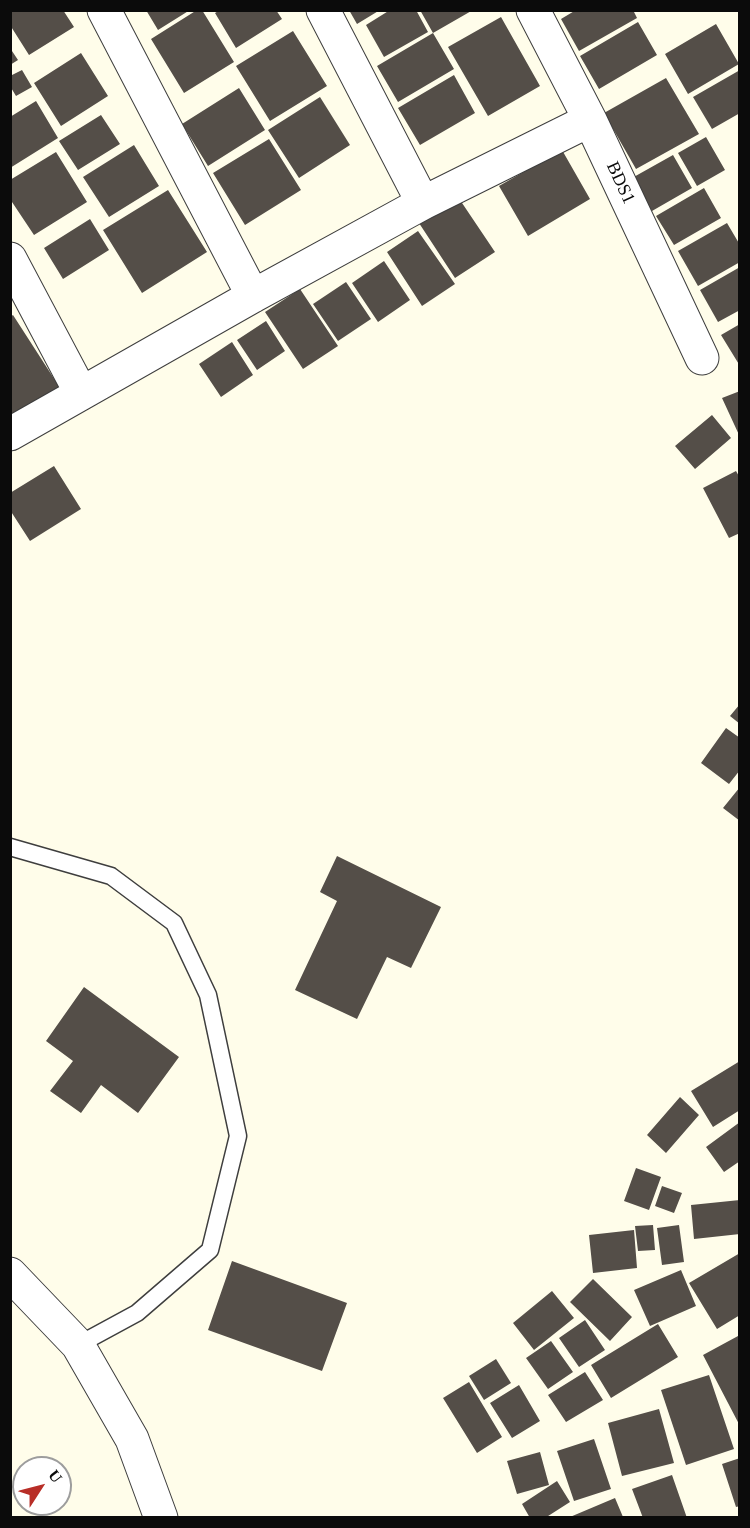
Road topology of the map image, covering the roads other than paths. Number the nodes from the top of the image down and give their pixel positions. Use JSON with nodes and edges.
{"nodes":[{"id":1,"x":104,"y":10,"type":"edge"},
{"id":2,"x":322,"y":10,"type":"edge"},
{"id":3,"x":533,"y":10,"type":"edge"},
{"id":4,"x":590,"y":120,"type":"junction"},
{"id":5,"x":423,"y":204,"type":"junction"},
{"id":6,"x":10,"y":259,"type":"edge"},
{"id":7,"x":253,"y":296,"type":"junction"},
{"id":8,"x":702,"y":358,"type":"dead end"},
{"id":9,"x":81,"y":393,"type":"junction"},
{"id":10,"x":10,"y":434,"type":"edge"},
{"id":11,"x":10,"y":847,"type":"edge"},
{"id":12,"x":10,"y":1274,"type":"edge"},
{"id":13,"x":78,"y":1345,"type":"junction"},
{"id":14,"x":161,"y":1518,"type":"edge"}],
"edges":[{"from":1,"to":7,"type":"street"},
{"from":2,"to":5,"type":"street"},
{"from":3,"to":4,"type":"street","name":"BDS1"},
{"from":4,"to":5,"type":"street"},
{"from":4,"to":8,"type":"street","name":"BDS1"},
{"from":5,"to":7,"type":"street"},
{"from":6,"to":9,"type":"street"},
{"from":7,"to":9,"type":"street"},
{"from":9,"to":10,"type":"street"},
{"from":11,"to":13,"type":"lane"},
{"from":12,"to":13,"type":"street"},
{"from":13,"to":14,"type":"street"}]}
